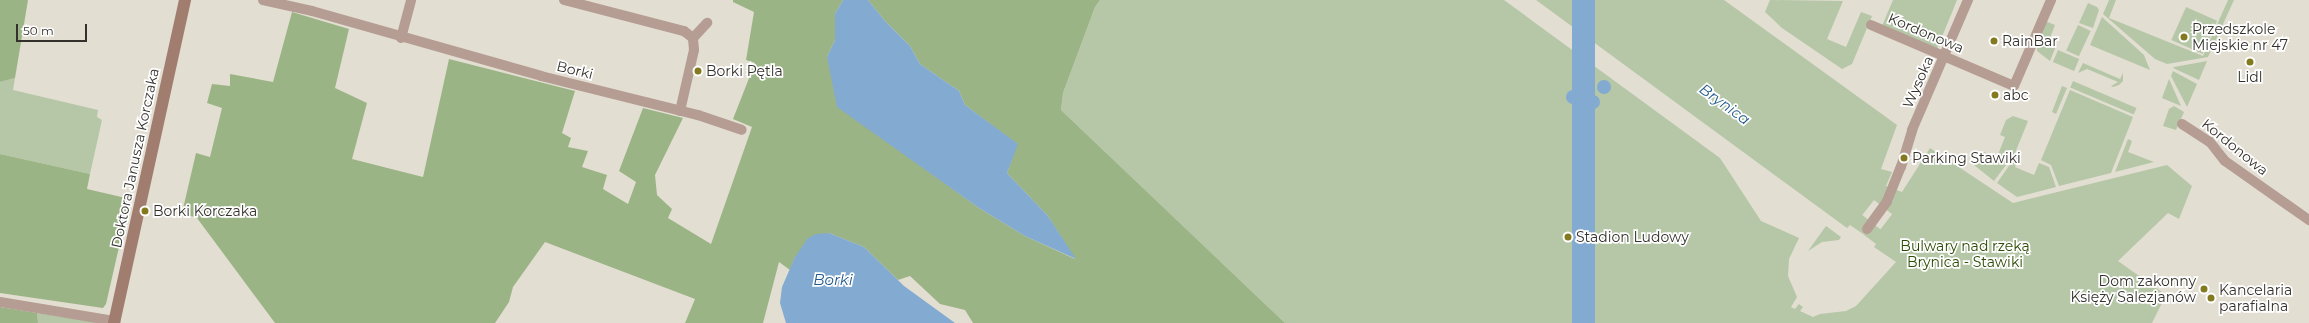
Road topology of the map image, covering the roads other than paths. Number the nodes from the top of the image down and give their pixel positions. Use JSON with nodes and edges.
{"nodes":[{"id":1,"x":185,"y":0,"type":"edge"},
{"id":2,"x":264,"y":0,"type":"edge"},
{"id":3,"x":411,"y":0,"type":"edge"},
{"id":4,"x":564,"y":0,"type":"edge"},
{"id":5,"x":1968,"y":0,"type":"edge"},
{"id":6,"x":2051,"y":0,"type":"edge"},
{"id":7,"x":707,"y":22,"type":"dead end"},
{"id":8,"x":1871,"y":25,"type":"dead end"},
{"id":9,"x":401,"y":38,"type":"junction"},
{"id":10,"x":693,"y":38,"type":"junction"},
{"id":11,"x":1944,"y":57,"type":"junction"},
{"id":12,"x":680,"y":111,"type":"junction"},
{"id":13,"x":2182,"y":124,"type":"dead end"},
{"id":14,"x":742,"y":130,"type":"dead end"},
{"id":15,"x":2309,"y":220,"type":"edge"},
{"id":16,"x":1867,"y":229,"type":"dead end"},
{"id":17,"x":0,"y":302,"type":"edge"},
{"id":18,"x":115,"y":322,"type":"edge"}],
"edges":[{"from":1,"to":18,"type":"street","name":"Doktora Janusza Korczaka"},
{"from":2,"to":9,"type":"street","name":"Borki"},
{"from":3,"to":9,"type":"street"},
{"from":4,"to":10,"type":"street"},
{"from":5,"to":11,"type":"street","name":"Wysoka"},
{"from":6,"to":11,"type":"street","name":"Kordonowa"},
{"from":7,"to":10,"type":"street"},
{"from":8,"to":11,"type":"street","name":"Kordonowa"},
{"from":9,"to":12,"type":"street","name":"Borki"},
{"from":10,"to":12,"type":"street"},
{"from":11,"to":16,"type":"street","name":"Wysoka"},
{"from":12,"to":14,"type":"street","name":"Borki"},
{"from":13,"to":15,"type":"street","name":"Kordonowa"},
{"from":17,"to":18,"type":"street"}]}
